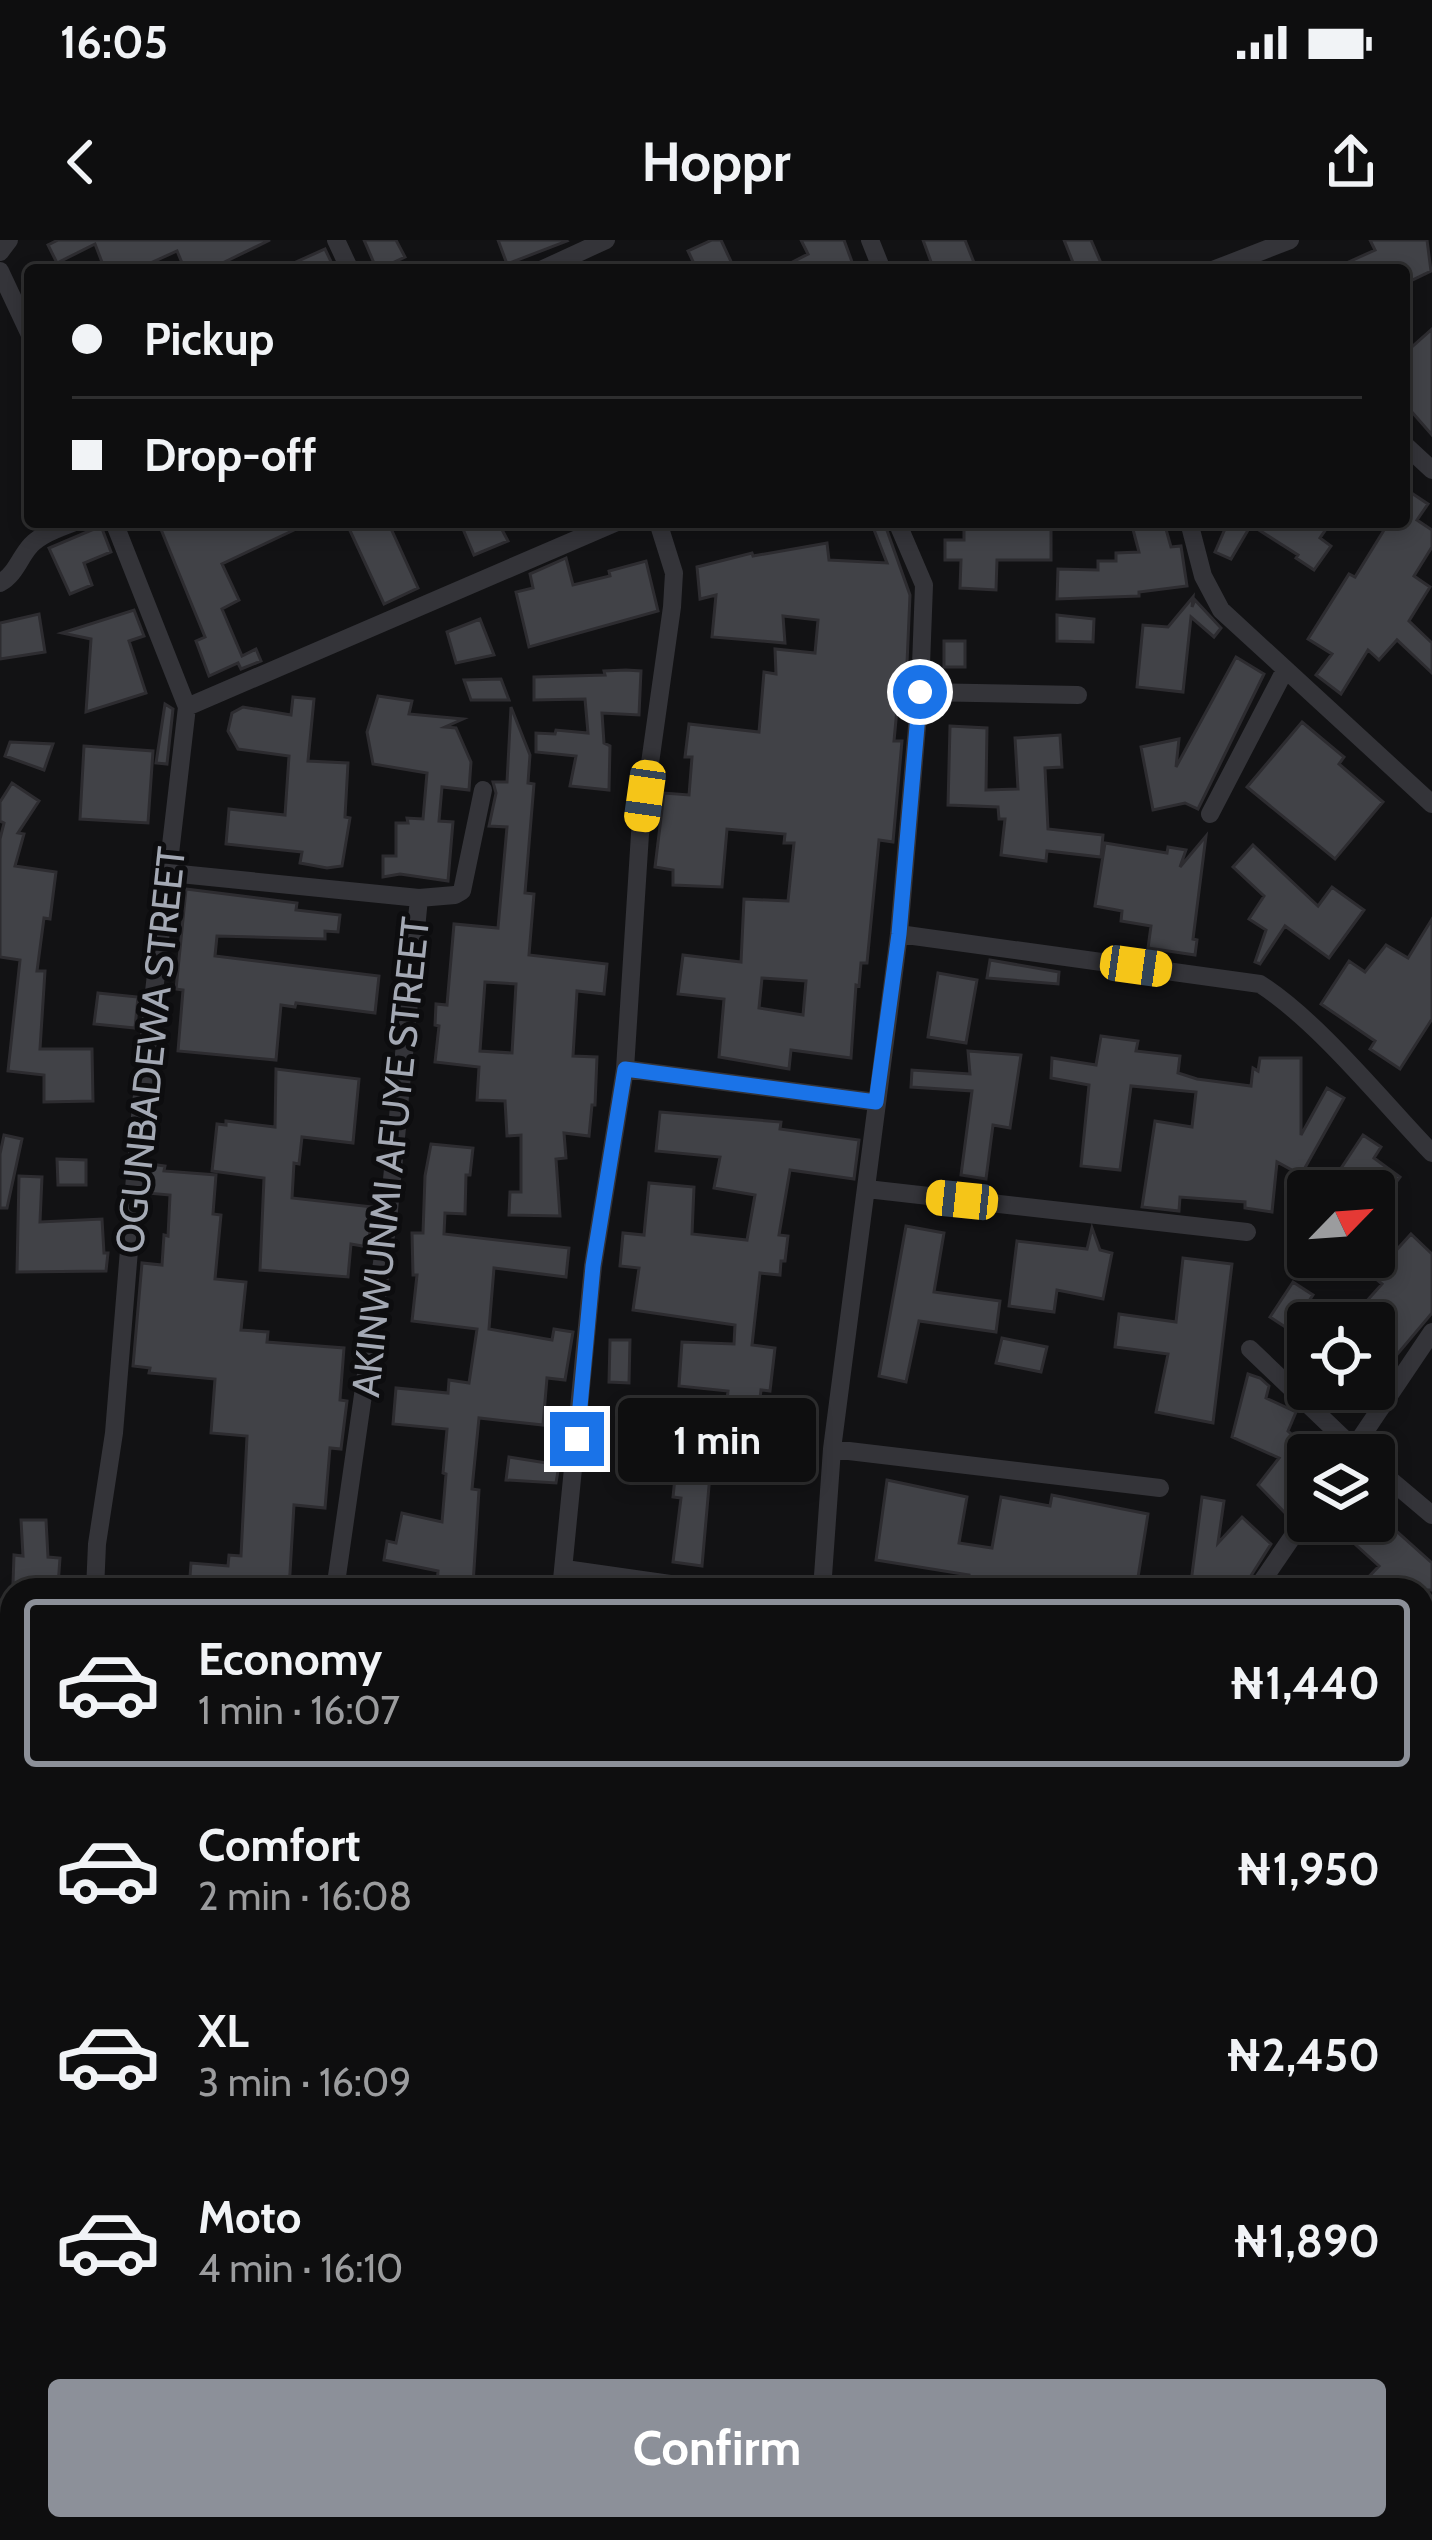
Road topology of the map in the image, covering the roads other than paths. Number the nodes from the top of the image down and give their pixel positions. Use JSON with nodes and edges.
{"nodes":[{"id":1,"x":9,"y":240,"type":"edge"},
{"id":2,"x":606,"y":240,"type":"edge"},
{"id":3,"x":1290,"y":240,"type":"edge"},
{"id":4,"x":0,"y":252,"type":"edge"},
{"id":5,"x":555,"y":264,"type":"edge"},
{"id":6,"x":1228,"y":264,"type":"edge"},
{"id":7,"x":0,"y":271,"type":"edge"},
{"id":8,"x":24,"y":322,"type":"edge"},
{"id":9,"x":1410,"y":450,"type":"edge"},
{"id":10,"x":1432,"y":470,"type":"edge"},
{"id":11,"x":61,"y":528,"type":"edge"},
{"id":12,"x":116,"y":528,"type":"edge"},
{"id":13,"x":603,"y":528,"type":"edge"},
{"id":14,"x":660,"y":528,"type":"edge"},
{"id":15,"x":900,"y":528,"type":"edge"},
{"id":16,"x":1191,"y":528,"type":"edge"},
{"id":17,"x":0,"y":583,"type":"edge"},
{"id":18,"x":1285,"y":670,"type":"junction"},
{"id":19,"x":920,"y":692,"type":"junction"},
{"id":20,"x":1078,"y":695,"type":"dead end"},
{"id":21,"x":187,"y":707,"type":"junction"},
{"id":22,"x":483,"y":790,"type":"dead end"},
{"id":23,"x":1432,"y":804,"type":"edge"},
{"id":24,"x":1210,"y":814,"type":"dead end"},
{"id":25,"x":170,"y":873,"type":"junction"},
{"id":26,"x":419,"y":898,"type":"junction"},
{"id":27,"x":899,"y":934,"type":"junction"},
{"id":28,"x":625,"y":1069,"type":"junction"},
{"id":29,"x":876,"y":1102,"type":"junction"},
{"id":30,"x":1432,"y":1154,"type":"edge"},
{"id":31,"x":867,"y":1189,"type":"junction"},
{"id":32,"x":1247,"y":1232,"type":"dead end"},
{"id":33,"x":1432,"y":1332,"type":"edge"},
{"id":34,"x":1250,"y":1349,"type":"dead end"},
{"id":35,"x":1336,"y":1434,"type":"edge"},
{"id":36,"x":1367,"y":1434,"type":"edge"},
{"id":37,"x":832,"y":1449,"type":"junction"},
{"id":38,"x":1395,"y":1484,"type":"edge"},
{"id":39,"x":1160,"y":1487,"type":"dead end"},
{"id":40,"x":1432,"y":1515,"type":"edge"},
{"id":41,"x":1289,"y":1542,"type":"edge"},
{"id":42,"x":565,"y":1568,"type":"junction"},
{"id":43,"x":96,"y":1578,"type":"edge"},
{"id":44,"x":337,"y":1578,"type":"edge"},
{"id":45,"x":563,"y":1578,"type":"edge"},
{"id":46,"x":632,"y":1578,"type":"edge"},
{"id":47,"x":823,"y":1578,"type":"edge"},
{"id":48,"x":1264,"y":1578,"type":"edge"}],
"edges":[{"from":1,"to":4,"type":"street"},
{"from":2,"to":5,"type":"street"},
{"from":3,"to":6,"type":"street"},
{"from":7,"to":8,"type":"street"},
{"from":9,"to":10,"type":"street"},
{"from":11,"to":17,"type":"street"},
{"from":12,"to":21,"type":"street","name":"OGUNBADEWA STREET"},
{"from":13,"to":21,"type":"street"},
{"from":14,"to":28,"type":"street"},
{"from":15,"to":19,"type":"street"},
{"from":16,"to":18,"type":"street"},
{"from":18,"to":23,"type":"street"},
{"from":18,"to":24,"type":"street"},
{"from":19,"to":20,"type":"street"},
{"from":19,"to":27,"type":"street"},
{"from":21,"to":25,"type":"street","name":"OGUNBADEWA STREET"},
{"from":22,"to":26,"type":"street"},
{"from":25,"to":26,"type":"street","name":"AKINWUNMI AFUYE STREET"},
{"from":25,"to":43,"type":"street","name":"OGUNBADEWA STREET"},
{"from":26,"to":44,"type":"street","name":"AKINWUNMI AFUYE STREET"},
{"from":27,"to":29,"type":"street"},
{"from":27,"to":30,"type":"street"},
{"from":28,"to":29,"type":"street"},
{"from":28,"to":42,"type":"street"},
{"from":29,"to":31,"type":"street"},
{"from":31,"to":32,"type":"street"},
{"from":31,"to":37,"type":"street"},
{"from":33,"to":36,"type":"street"},
{"from":34,"to":35,"type":"street"},
{"from":37,"to":39,"type":"street"},
{"from":37,"to":47,"type":"street"},
{"from":38,"to":40,"type":"street"},
{"from":41,"to":48,"type":"street"},
{"from":42,"to":45,"type":"street"},
{"from":42,"to":46,"type":"street"}]}
